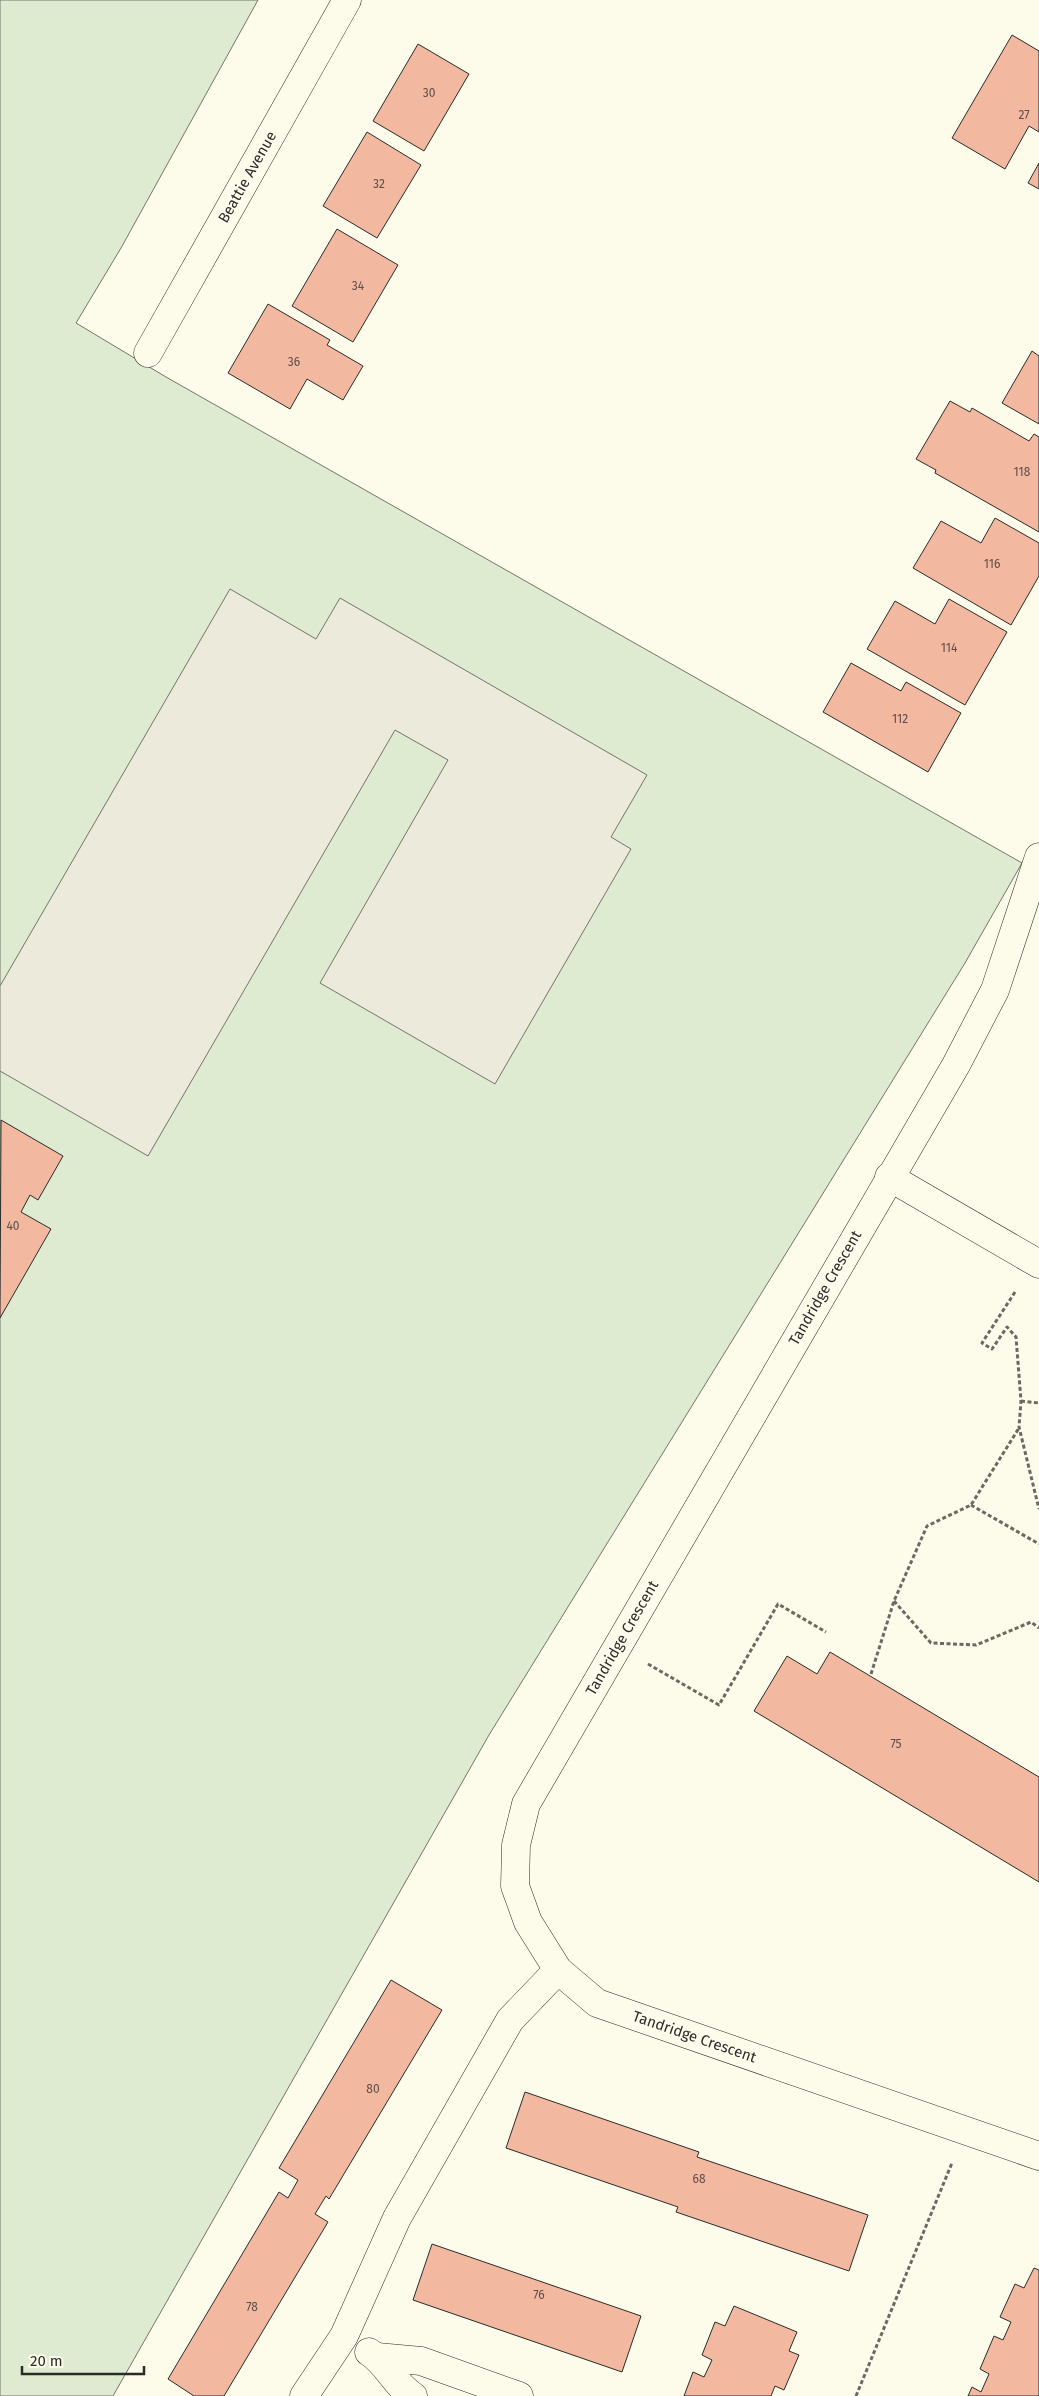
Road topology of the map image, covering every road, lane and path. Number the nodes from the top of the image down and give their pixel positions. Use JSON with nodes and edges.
{"nodes":[{"id":1,"x":347,"y":0,"type":"edge"},
{"id":2,"x":148,"y":353,"type":"dead end"},
{"id":3,"x":1039,"y":857,"type":"edge"},
{"id":4,"x":889,"y":1177,"type":"junction"},
{"id":5,"x":1037,"y":1262,"type":"edge"},
{"id":6,"x":1021,"y":1401,"type":"junction"},
{"id":7,"x":1039,"y":1403,"type":"edge"},
{"id":8,"x":1019,"y":1427,"type":"junction"},
{"id":9,"x":971,"y":1505,"type":"junction"},
{"id":10,"x":1039,"y":1509,"type":"edge"},
{"id":11,"x":1039,"y":1544,"type":"edge"},
{"id":12,"x":894,"y":1601,"type":"junction"},
{"id":13,"x":1039,"y":1628,"type":"edge"},
{"id":14,"x":826,"y":1632,"type":"dead end"},
{"id":15,"x":618,"y":1646,"type":"junction"},
{"id":16,"x":871,"y":1674,"type":"dead end"},
{"id":17,"x":558,"y":1970,"type":"junction"},
{"id":18,"x":966,"y":2129,"type":"junction"},
{"id":19,"x":1039,"y":2156,"type":"edge"},
{"id":20,"x":344,"y":2336,"type":"junction"},
{"id":21,"x":377,"y":2357,"type":"junction"},
{"id":22,"x":304,"y":2396,"type":"edge"},
{"id":23,"x":413,"y":2396,"type":"edge"},
{"id":24,"x":519,"y":2396,"type":"edge"},
{"id":25,"x":856,"y":2396,"type":"edge"}],
"edges":[{"from":1,"to":2,"type":"street","name":"Beattie Avenue"},
{"from":3,"to":4,"type":"street","name":"Tandridge Crescent"},
{"from":4,"to":5,"type":"street"},
{"from":4,"to":15,"type":"street","name":"Tandridge Crescent"},
{"from":5,"to":6,"type":"path"},
{"from":6,"to":7,"type":"path"},
{"from":6,"to":8,"type":"path"},
{"from":8,"to":9,"type":"path"},
{"from":8,"to":10,"type":"path"},
{"from":9,"to":11,"type":"path"},
{"from":9,"to":12,"type":"path"},
{"from":12,"to":13,"type":"path"},
{"from":12,"to":16,"type":"path"},
{"from":14,"to":15,"type":"path"},
{"from":15,"to":17,"type":"street","name":"Tandridge Crescent"},
{"from":17,"to":18,"type":"street","name":"Tandridge Crescent"},
{"from":17,"to":20,"type":"street"},
{"from":18,"to":19,"type":"street","name":"Tandridge Crescent"},
{"from":18,"to":25,"type":"path"},
{"from":20,"to":21,"type":"street"},
{"from":20,"to":22,"type":"street"},
{"from":21,"to":23,"type":"street"},
{"from":21,"to":24,"type":"street"}]}
